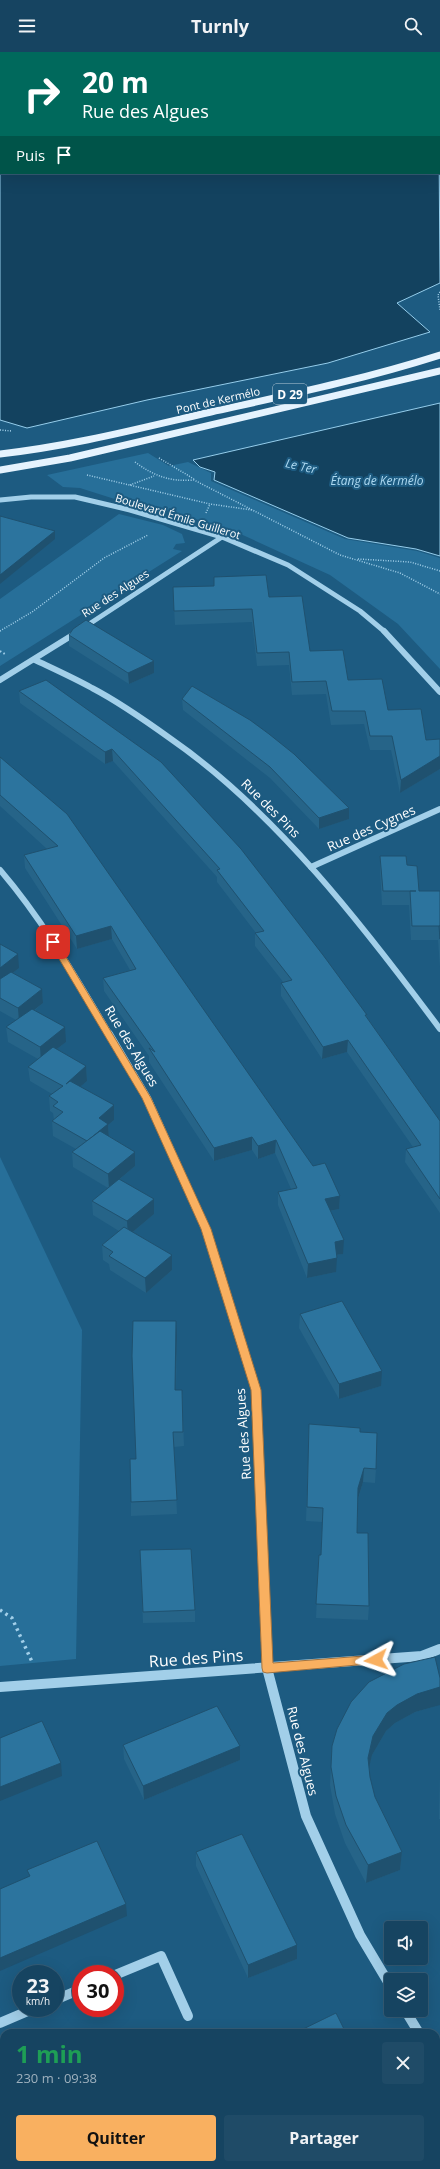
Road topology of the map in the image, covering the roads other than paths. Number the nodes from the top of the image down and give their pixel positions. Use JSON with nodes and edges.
{"nodes":[{"id":1,"x":440,"y":355,"type":"edge"},
{"id":2,"x":440,"y":371,"type":"edge"},
{"id":3,"x":0,"y":454,"type":"edge"},
{"id":4,"x":0,"y":470,"type":"edge"},
{"id":5,"x":0,"y":500,"type":"edge"},
{"id":6,"x":222,"y":537,"type":"junction"},
{"id":7,"x":35,"y":660,"type":"junction"},
{"id":8,"x":0,"y":680,"type":"edge"},
{"id":9,"x":440,"y":692,"type":"edge"},
{"id":10,"x":440,"y":809,"type":"edge"},
{"id":11,"x":311,"y":867,"type":"junction"},
{"id":12,"x":0,"y":870,"type":"edge"},
{"id":13,"x":440,"y":1029,"type":"edge"},
{"id":14,"x":440,"y":1649,"type":"edge"},
{"id":15,"x":267,"y":1668,"type":"junction"},
{"id":16,"x":0,"y":1687,"type":"edge"},
{"id":17,"x":124,"y":1971,"type":"edge"},
{"id":18,"x":384,"y":1975,"type":"edge"},
{"id":19,"x":188,"y":2016,"type":"dead end"},
{"id":20,"x":14,"y":2017,"type":"edge"},
{"id":21,"x":409,"y":2017,"type":"edge"},
{"id":22,"x":0,"y":2023,"type":"edge"},
{"id":23,"x":417,"y":2029,"type":"edge"}],
"edges":[{"from":1,"to":3,"type":"main road","name":"Pont de Kermélo","number":"D 29"},
{"from":2,"to":4,"type":"main road","name":"Pont de Kermélo","number":"D 29"},
{"from":5,"to":6,"type":"street","name":"Boulevard Émile Guillerot"},
{"from":6,"to":7,"type":"street","name":"Rue des Algues"},
{"from":6,"to":9,"type":"street","name":"Boulevard Émile Guillerot"},
{"from":7,"to":8,"type":"street","name":"Rue des Algues"},
{"from":7,"to":11,"type":"street","name":"Rue des Pins"},
{"from":10,"to":11,"type":"street","name":"Rue des Cygnes"},
{"from":11,"to":13,"type":"street","name":"Rue des Pins"},
{"from":12,"to":15,"type":"street","name":"Rue des Algues"},
{"from":14,"to":15,"type":"street","name":"Rue des Pins"},
{"from":15,"to":16,"type":"street","name":"Rue des Pins"},
{"from":15,"to":18,"type":"street","name":"Rue des Algues"},
{"from":17,"to":19,"type":"street"},
{"from":20,"to":22,"type":"street"},
{"from":21,"to":23,"type":"street"}]}
